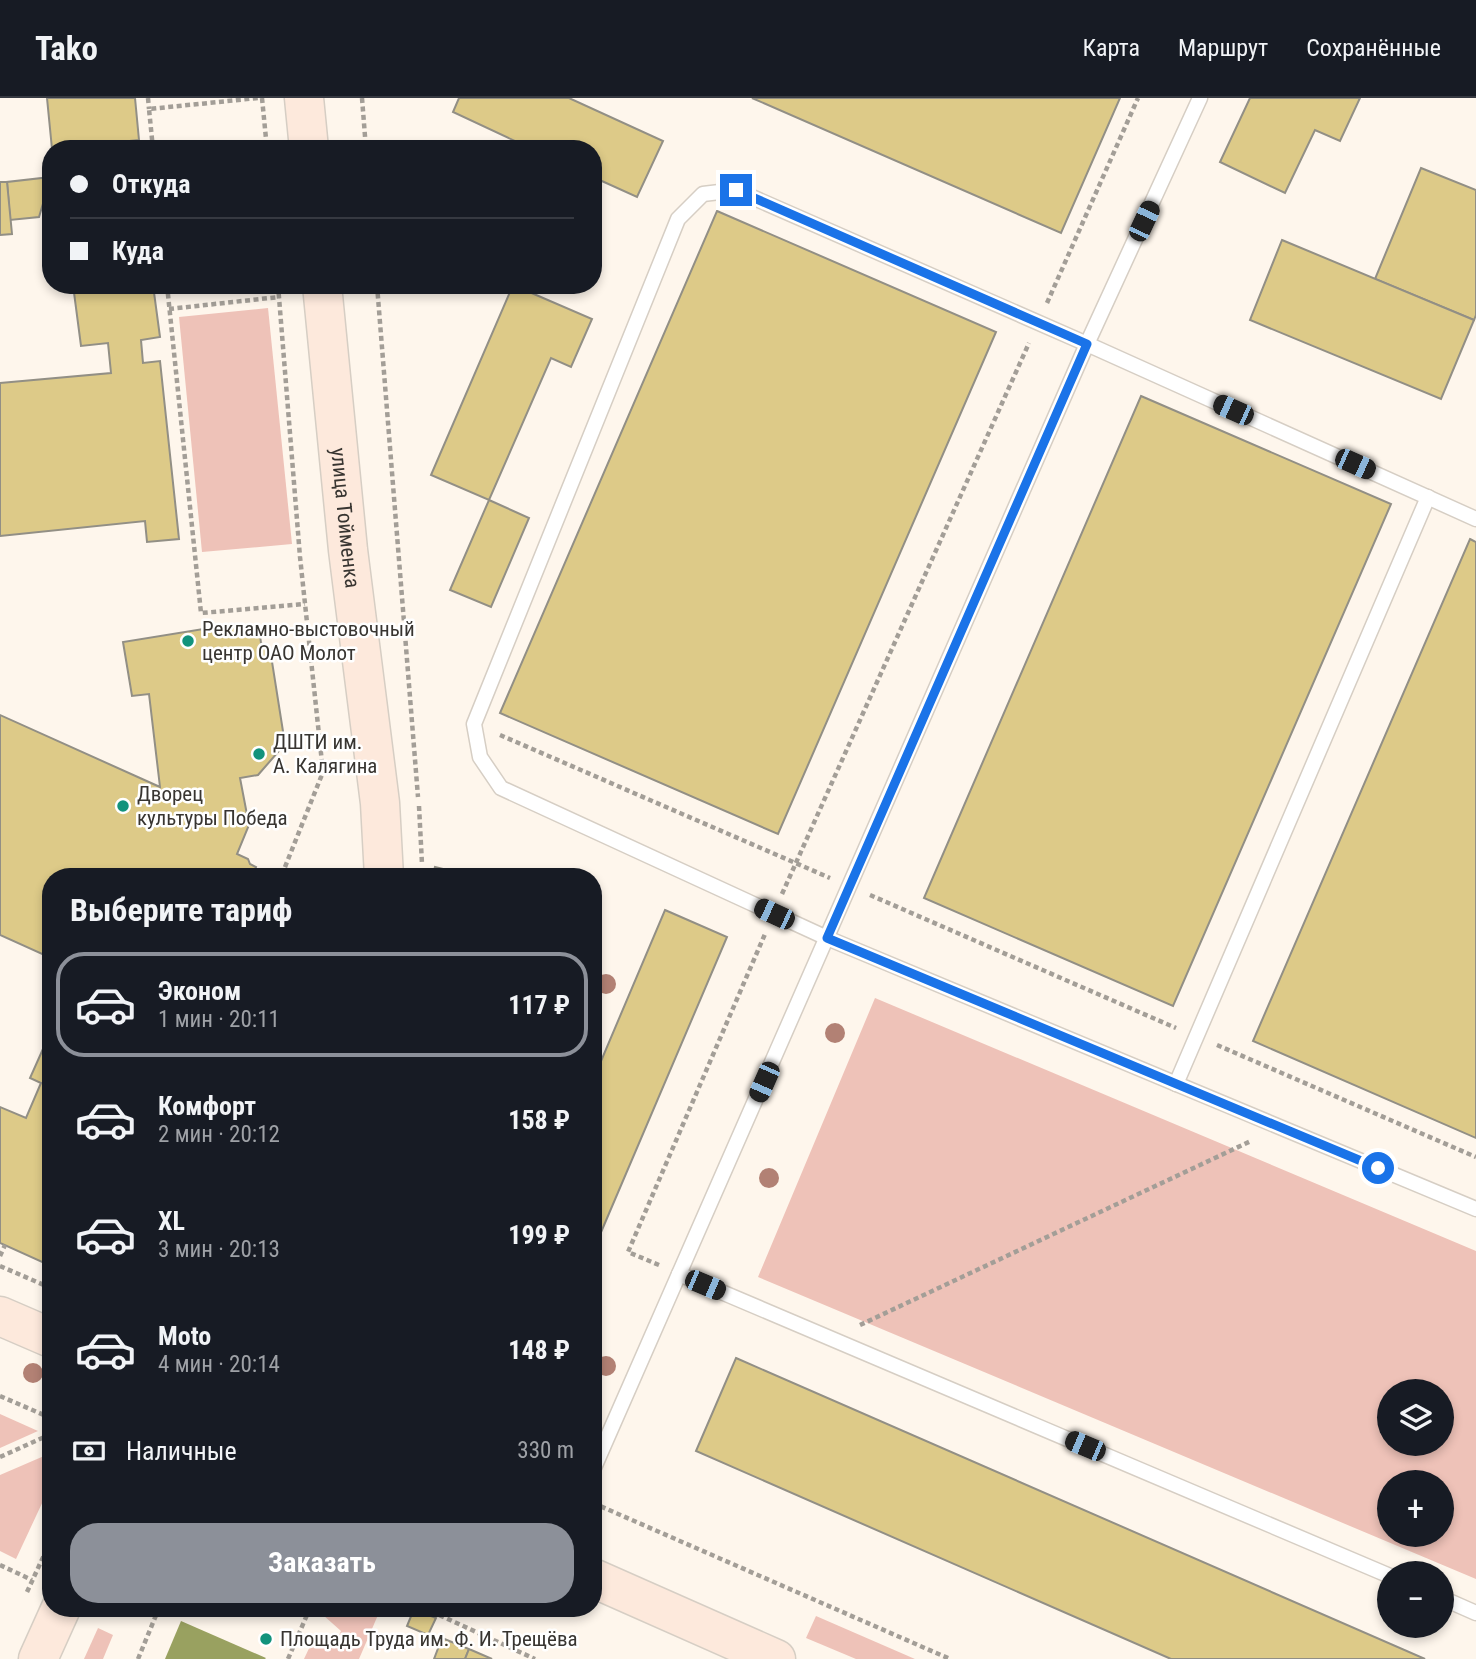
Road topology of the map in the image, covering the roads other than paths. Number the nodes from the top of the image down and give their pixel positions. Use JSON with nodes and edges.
{"nodes":[{"id":1,"x":304,"y":98,"type":"edge"},
{"id":2,"x":1200,"y":98,"type":"edge"},
{"id":3,"x":308,"y":140,"type":"edge"},
{"id":4,"x":323,"y":294,"type":"edge"},
{"id":5,"x":1087,"y":344,"type":"junction"},
{"id":6,"x":1428,"y":497,"type":"junction"},
{"id":7,"x":1476,"y":519,"type":"edge"},
{"id":8,"x":384,"y":868,"type":"edge"},
{"id":9,"x":827,"y":938,"type":"junction"},
{"id":10,"x":1176,"y":1084,"type":"junction"},
{"id":11,"x":1476,"y":1209,"type":"edge"},
{"id":12,"x":679,"y":1274,"type":"junction"},
{"id":13,"x":0,"y":1316,"type":"edge"},
{"id":14,"x":42,"y":1334,"type":"edge"},
{"id":15,"x":602,"y":1449,"type":"edge"},
{"id":16,"x":1377,"y":1570,"type":"edge"},
{"id":17,"x":602,"y":1582,"type":"edge"},
{"id":18,"x":1454,"y":1603,"type":"edge"},
{"id":19,"x":1476,"y":1613,"type":"edge"},
{"id":20,"x":57,"y":1617,"type":"edge"},
{"id":21,"x":764,"y":1656,"type":"edge"},
{"id":22,"x":37,"y":1659,"type":"edge"}],
"edges":[{"from":1,"to":3,"type":"street"},
{"from":2,"to":5,"type":"lane"},
{"from":4,"to":8,"type":"street","name":"улица Тойменка"},
{"from":5,"to":6,"type":"lane"},
{"from":5,"to":9,"type":"lane"},
{"from":5,"to":9,"type":"lane"},
{"from":6,"to":7,"type":"lane"},
{"from":6,"to":10,"type":"lane"},
{"from":9,"to":10,"type":"lane"},
{"from":9,"to":12,"type":"lane"},
{"from":10,"to":11,"type":"lane"},
{"from":12,"to":15,"type":"lane"},
{"from":12,"to":16,"type":"lane"},
{"from":13,"to":14,"type":"street"},
{"from":17,"to":21,"type":"street"},
{"from":18,"to":19,"type":"lane"},
{"from":20,"to":22,"type":"street"}]}
